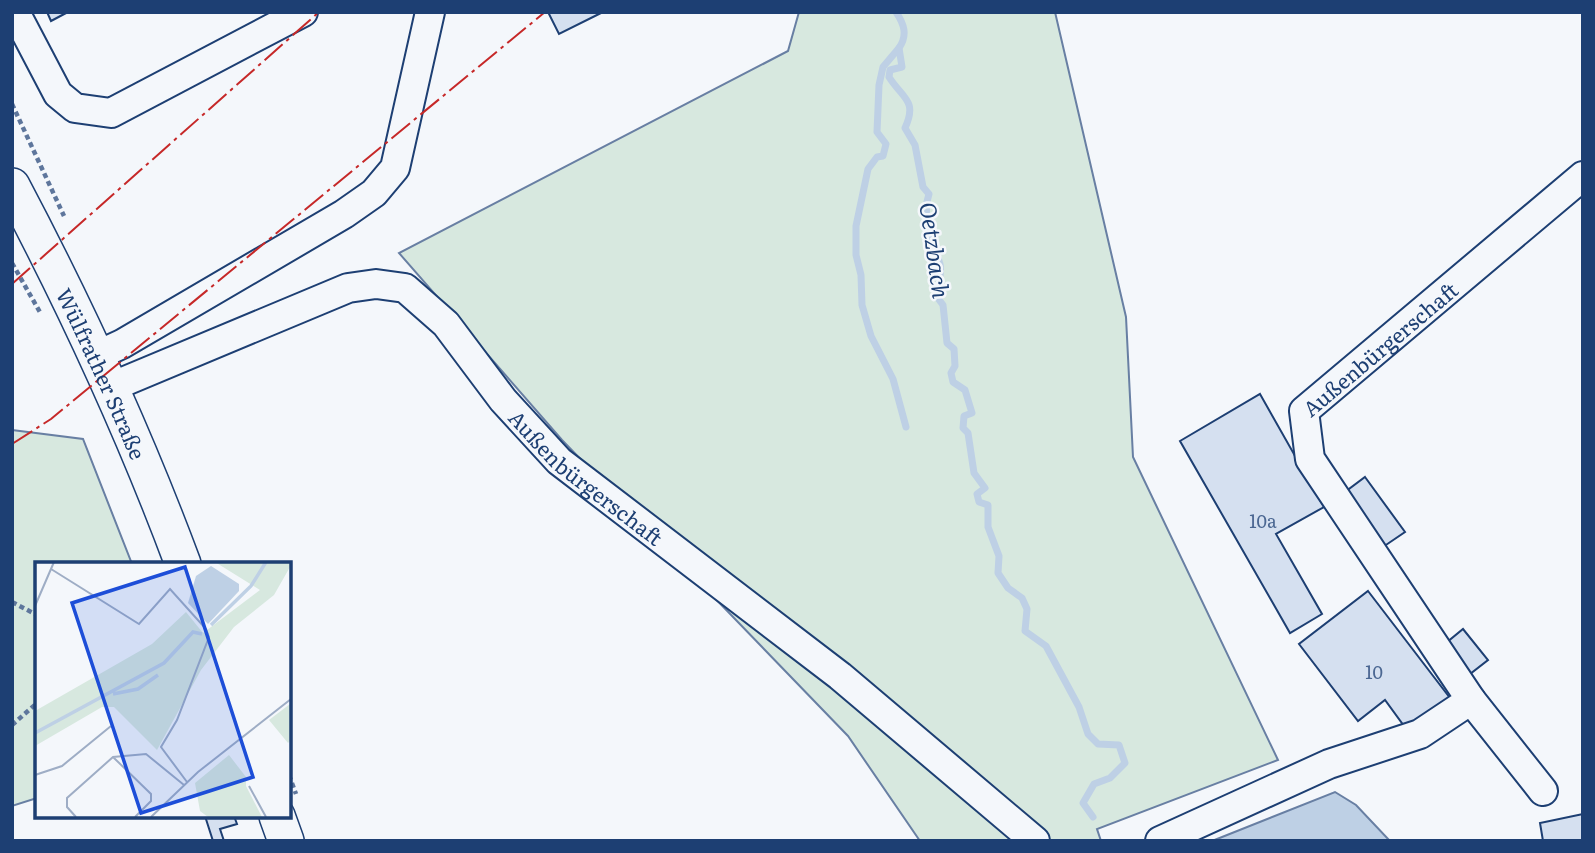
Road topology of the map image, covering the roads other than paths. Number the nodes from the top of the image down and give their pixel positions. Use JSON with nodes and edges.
{"nodes":[{"id":1,"x":15,"y":12,"type":"edge"},
{"id":2,"x":303,"y":12,"type":"edge"},
{"id":3,"x":430,"y":12,"type":"edge"},
{"id":4,"x":1583,"y":176,"type":"edge"},
{"id":5,"x":12,"y":186,"type":"edge"},
{"id":6,"x":96,"y":356,"type":"junction"},
{"id":7,"x":111,"y":387,"type":"junction"},
{"id":8,"x":182,"y":562,"type":"edge"},
{"id":9,"x":1471,"y":700,"type":"junction"},
{"id":10,"x":1543,"y":791,"type":"dead end"},
{"id":11,"x":278,"y":818,"type":"edge"},
{"id":12,"x":286,"y":841,"type":"edge"},
{"id":13,"x":1035,"y":841,"type":"edge"},
{"id":14,"x":1160,"y":841,"type":"edge"}],
"edges":[{"from":1,"to":2,"type":"lane"},
{"from":3,"to":6,"type":"lane"},
{"from":4,"to":9,"type":"lane","name":"Außenbürgerschaft"},
{"from":5,"to":6,"type":"main road","name":"Wülfrather Straße"},
{"from":6,"to":7,"type":"main road","name":"Wülfrather Straße"},
{"from":7,"to":8,"type":"main road","name":"Wülfrather Straße"},
{"from":7,"to":13,"type":"lane","name":"Außenbürgerschaft"},
{"from":9,"to":10,"type":"lane","name":"Außenbürgerschaft"},
{"from":9,"to":14,"type":"lane"},
{"from":11,"to":12,"type":"main road"}]}
